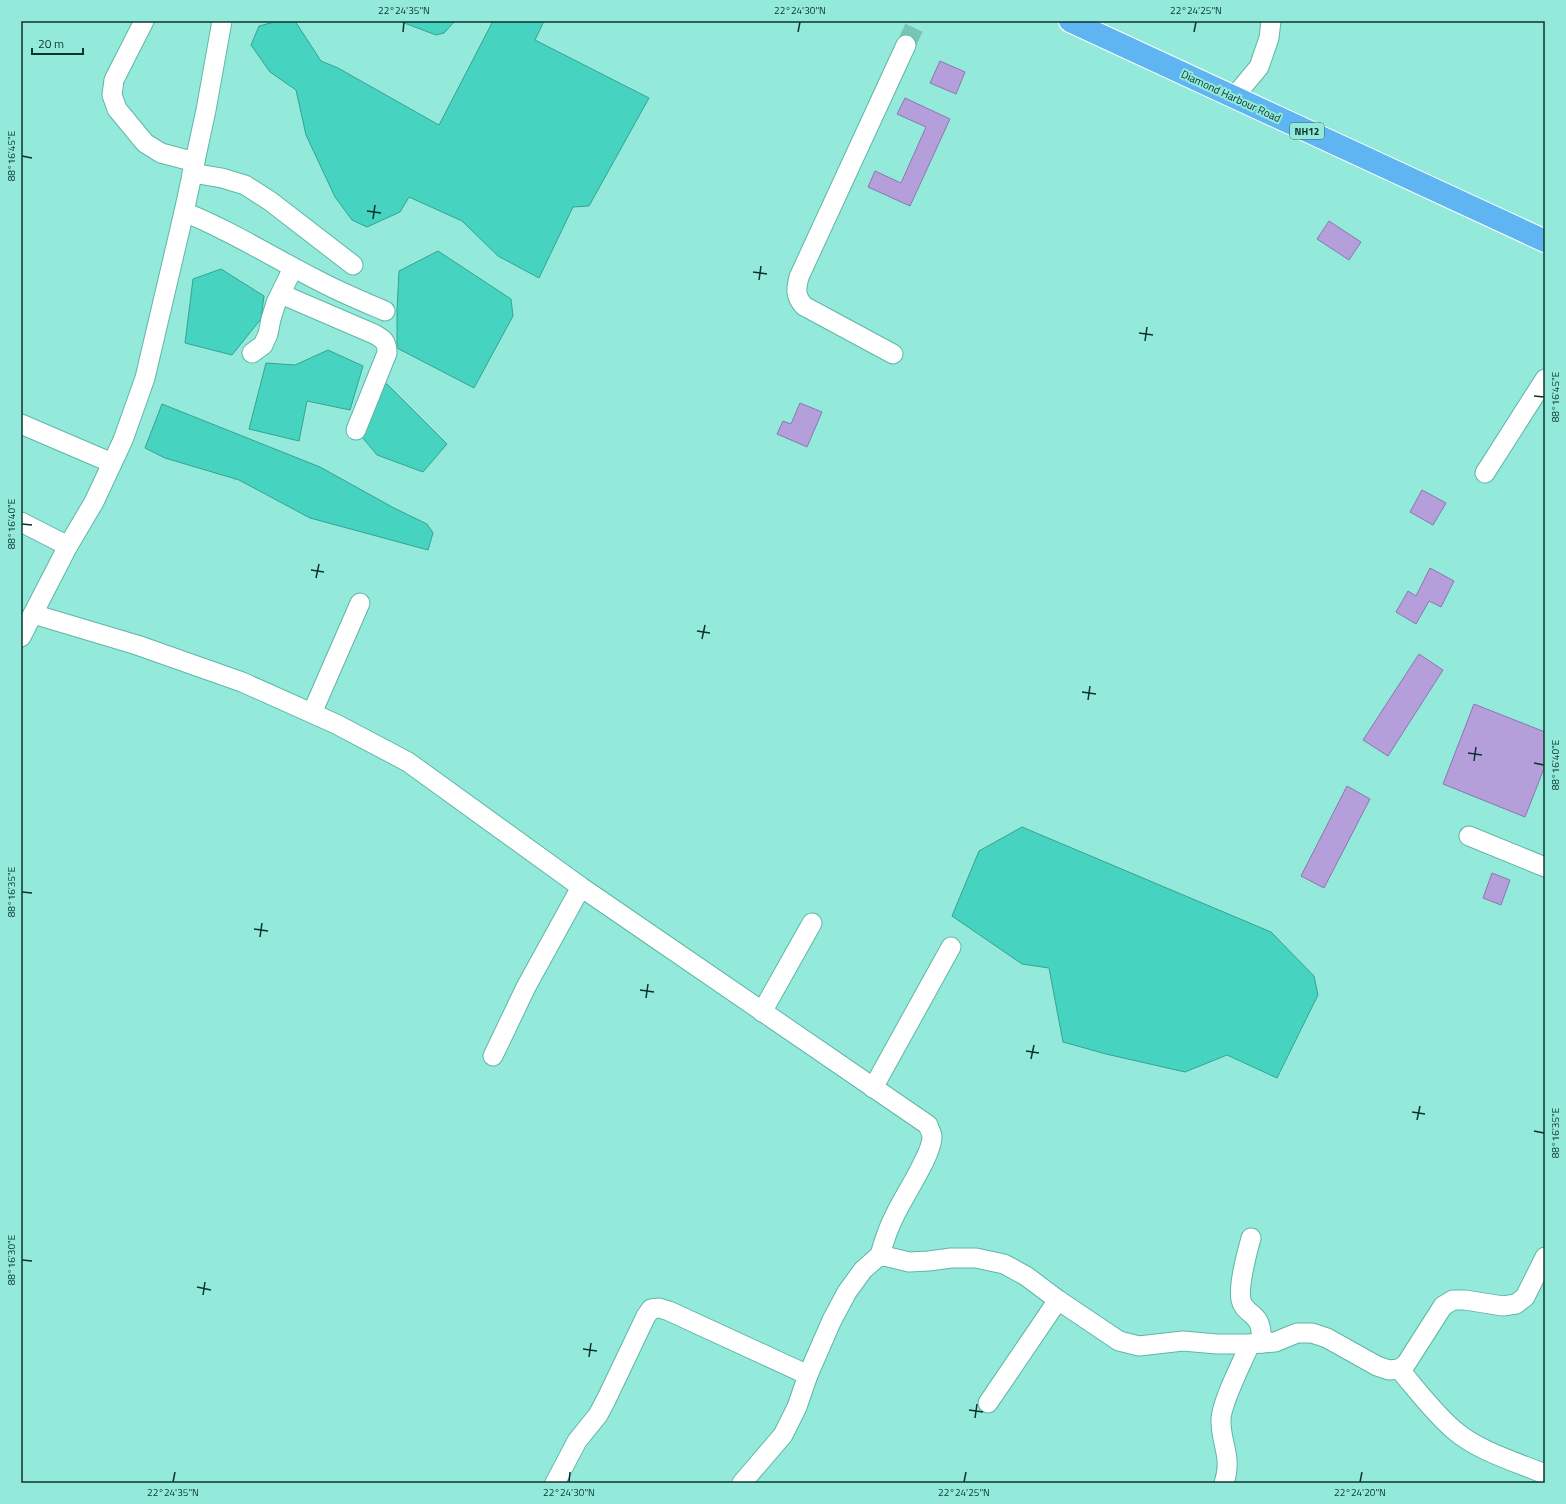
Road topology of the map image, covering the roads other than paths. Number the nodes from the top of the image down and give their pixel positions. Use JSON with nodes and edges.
{"nodes":[{"id":1,"x":144,"y":21,"type":"edge"},
{"id":2,"x":222,"y":21,"type":"edge"},
{"id":3,"x":1070,"y":21,"type":"edge"},
{"id":4,"x":1271,"y":21,"type":"edge"},
{"id":5,"x":906,"y":45,"type":"tunnel mouth"},
{"id":6,"x":1234,"y":97,"type":"junction"},
{"id":7,"x":193,"y":168,"type":"junction"},
{"id":8,"x":184,"y":212,"type":"junction"},
{"id":9,"x":1545,"y":241,"type":"edge"},
{"id":10,"x":353,"y":265,"type":"dead end"},
{"id":11,"x":293,"y":268,"type":"junction"},
{"id":12,"x":280,"y":294,"type":"junction"},
{"id":13,"x":386,"y":311,"type":"dead end"},
{"id":14,"x":252,"y":353,"type":"dead end"},
{"id":15,"x":893,"y":354,"type":"dead end"},
{"id":16,"x":1545,"y":379,"type":"edge"},
{"id":17,"x":21,"y":424,"type":"edge"},
{"id":18,"x":356,"y":430,"type":"dead end"},
{"id":19,"x":112,"y":463,"type":"junction"},
{"id":20,"x":1485,"y":473,"type":"dead end"},
{"id":21,"x":21,"y":522,"type":"edge"},
{"id":22,"x":68,"y":546,"type":"junction"},
{"id":23,"x":360,"y":603,"type":"dead end"},
{"id":24,"x":33,"y":614,"type":"junction"},
{"id":25,"x":21,"y":637,"type":"edge"},
{"id":26,"x":312,"y":713,"type":"junction"},
{"id":27,"x":1468,"y":836,"type":"dead end"},
{"id":28,"x":1545,"y":867,"type":"edge"},
{"id":29,"x":581,"y":887,"type":"junction"},
{"id":30,"x":812,"y":923,"type":"dead end"},
{"id":31,"x":951,"y":947,"type":"dead end"},
{"id":32,"x":762,"y":1012,"type":"junction"},
{"id":33,"x":493,"y":1056,"type":"dead end"},
{"id":34,"x":873,"y":1088,"type":"junction"},
{"id":35,"x":1251,"y":1238,"type":"dead end"},
{"id":36,"x":880,"y":1255,"type":"junction"},
{"id":37,"x":1545,"y":1257,"type":"edge"},
{"id":38,"x":1058,"y":1300,"type":"junction"},
{"id":39,"x":1256,"y":1343,"type":"junction"},
{"id":40,"x":1399,"y":1370,"type":"junction"},
{"id":41,"x":808,"y":1375,"type":"junction"},
{"id":42,"x":988,"y":1403,"type":"dead end"},
{"id":43,"x":1545,"y":1474,"type":"edge"},
{"id":44,"x":559,"y":1481,"type":"edge"},
{"id":45,"x":742,"y":1483,"type":"edge"},
{"id":46,"x":1224,"y":1483,"type":"edge"}],
"edges":[{"from":1,"to":7,"type":"street"},
{"from":2,"to":7,"type":"street"},
{"from":3,"to":6,"type":"highway","name":"Diamond Harbour Road","number":"NH12"},
{"from":4,"to":6,"type":"street"},
{"from":5,"to":15,"type":"street"},
{"from":6,"to":9,"type":"highway","name":"Diamond Harbour Road","number":"NH12"},
{"from":7,"to":8,"type":"street"},
{"from":7,"to":10,"type":"street"},
{"from":8,"to":11,"type":"street"},
{"from":8,"to":19,"type":"street"},
{"from":11,"to":12,"type":"street"},
{"from":11,"to":13,"type":"street"},
{"from":12,"to":14,"type":"street"},
{"from":12,"to":18,"type":"street"},
{"from":16,"to":20,"type":"street"},
{"from":17,"to":19,"type":"street"},
{"from":19,"to":22,"type":"street"},
{"from":21,"to":22,"type":"street"},
{"from":22,"to":24,"type":"street"},
{"from":23,"to":26,"type":"street"},
{"from":24,"to":25,"type":"street"},
{"from":24,"to":26,"type":"street"},
{"from":26,"to":29,"type":"street"},
{"from":27,"to":28,"type":"street"},
{"from":29,"to":32,"type":"street"},
{"from":29,"to":33,"type":"street"},
{"from":30,"to":32,"type":"street"},
{"from":31,"to":34,"type":"street"},
{"from":32,"to":34,"type":"street"},
{"from":34,"to":36,"type":"street"},
{"from":35,"to":39,"type":"street"},
{"from":36,"to":38,"type":"street"},
{"from":36,"to":41,"type":"street"},
{"from":37,"to":40,"type":"street"},
{"from":38,"to":39,"type":"street"},
{"from":38,"to":42,"type":"street"},
{"from":39,"to":40,"type":"street"},
{"from":39,"to":46,"type":"street"},
{"from":40,"to":43,"type":"street"},
{"from":41,"to":44,"type":"street"},
{"from":41,"to":45,"type":"street"}]}
